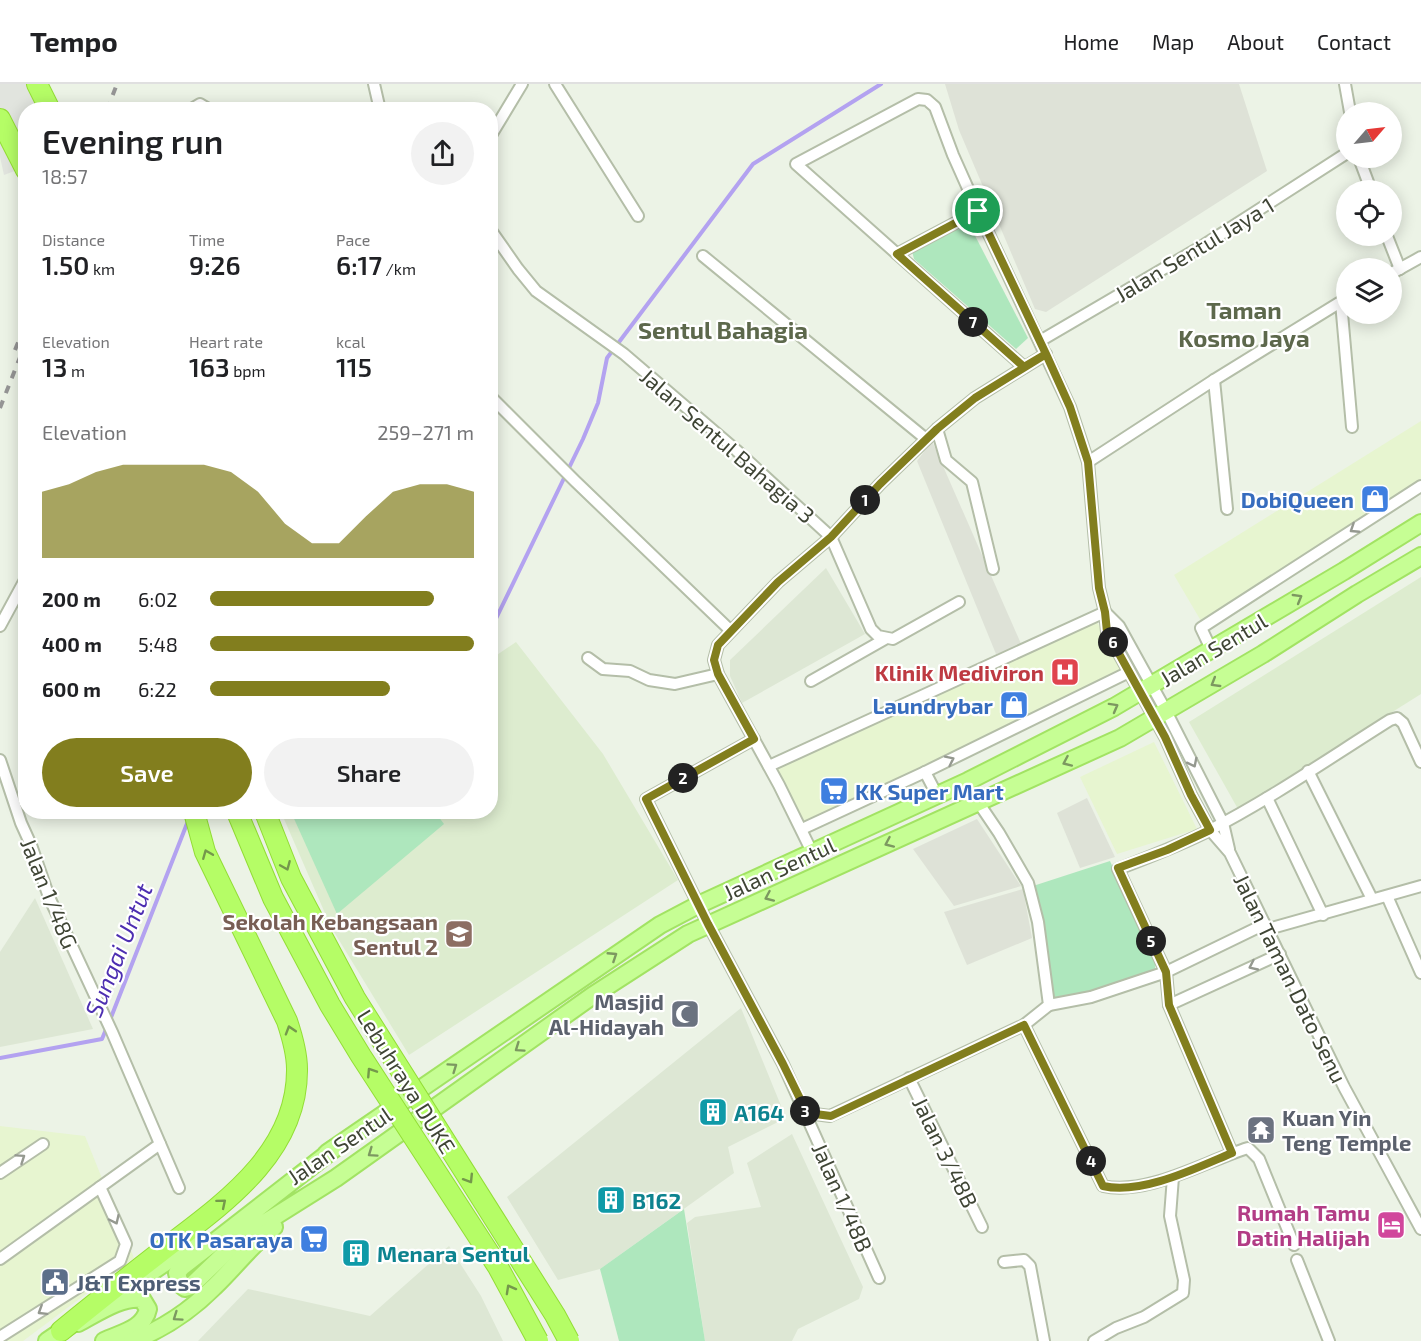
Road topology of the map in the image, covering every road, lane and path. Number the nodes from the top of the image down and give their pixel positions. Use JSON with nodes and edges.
{"nodes":[{"id":1,"x":37,"y":84,"type":"edge"},
{"id":2,"x":374,"y":84,"type":"edge"},
{"id":3,"x":522,"y":84,"type":"edge"},
{"id":4,"x":555,"y":84,"type":"edge"},
{"id":5,"x":1346,"y":84,"type":"edge"},
{"id":6,"x":46,"y":102,"type":"edge"},
{"id":7,"x":378,"y":102,"type":"edge"},
{"id":8,"x":1349,"y":102,"type":"edge"},
{"id":9,"x":0,"y":119,"type":"edge"},
{"id":10,"x":498,"y":123,"type":"edge"},
{"id":11,"x":18,"y":154,"type":"edge"},
{"id":12,"x":1336,"y":160,"type":"edge"},
{"id":13,"x":978,"y":211,"type":"junction"},
{"id":14,"x":638,"y":216,"type":"dead end"},
{"id":15,"x":498,"y":240,"type":"edge"},
{"id":16,"x":897,"y":254,"type":"junction"},
{"id":17,"x":703,"y":256,"type":"dead end"},
{"id":18,"x":1421,"y":257,"type":"edge"},
{"id":19,"x":1402,"y":268,"type":"edge"},
{"id":20,"x":1336,"y":305,"type":"edge"},
{"id":21,"x":1346,"y":324,"type":"edge"},
{"id":22,"x":1040,"y":341,"type":"junction"},
{"id":23,"x":1046,"y":354,"type":"junction"},
{"id":24,"x":1024,"y":367,"type":"junction"},
{"id":25,"x":1214,"y":380,"type":"junction"},
{"id":26,"x":498,"y":404,"type":"edge"},
{"id":27,"x":1352,"y":427,"type":"dead end"},
{"id":28,"x":937,"y":429,"type":"junction"},
{"id":29,"x":926,"y":439,"type":"junction"},
{"id":30,"x":1088,"y":462,"type":"junction"},
{"id":31,"x":1421,"y":486,"type":"edge"},
{"id":32,"x":1227,"y":509,"type":"dead end"},
{"id":33,"x":1421,"y":523,"type":"edge"},
{"id":34,"x":831,"y":537,"type":"junction"},
{"id":35,"x":1421,"y":556,"type":"edge"},
{"id":36,"x":993,"y":568,"type":"dead end"},
{"id":37,"x":18,"y":593,"type":"edge"},
{"id":38,"x":959,"y":603,"type":"dead end"},
{"id":39,"x":1105,"y":612,"type":"junction"},
{"id":40,"x":0,"y":626,"type":"edge"},
{"id":41,"x":730,"y":630,"type":"junction"},
{"id":42,"x":885,"y":639,"type":"junction"},
{"id":43,"x":1211,"y":649,"type":"junction"},
{"id":44,"x":588,"y":658,"type":"dead end"},
{"id":45,"x":1129,"y":672,"type":"junction"},
{"id":46,"x":718,"y":674,"type":"junction"},
{"id":47,"x":811,"y":681,"type":"dead end"},
{"id":48,"x":1145,"y":689,"type":"junction"},
{"id":49,"x":1160,"y":715,"type":"junction"},
{"id":50,"x":754,"y":739,"type":"junction"},
{"id":51,"x":0,"y":760,"type":"edge"},
{"id":52,"x":1421,"y":762,"type":"edge"},
{"id":53,"x":769,"y":766,"type":"junction"},
{"id":54,"x":1308,"y":771,"type":"junction"},
{"id":55,"x":925,"y":772,"type":"junction"},
{"id":56,"x":937,"y":795,"type":"junction"},
{"id":57,"x":1267,"y":798,"type":"junction"},
{"id":58,"x":978,"y":802,"type":"junction"},
{"id":59,"x":18,"y":814,"type":"edge"},
{"id":60,"x":20,"y":819,"type":"edge"},
{"id":61,"x":196,"y":819,"type":"edge"},
{"id":62,"x":240,"y":819,"type":"edge"},
{"id":63,"x":268,"y":819,"type":"edge"},
{"id":64,"x":1223,"y":823,"type":"junction"},
{"id":65,"x":802,"y":829,"type":"junction"},
{"id":66,"x":1210,"y":830,"type":"junction"},
{"id":67,"x":812,"y":852,"type":"junction"},
{"id":68,"x":1230,"y":853,"type":"junction"},
{"id":69,"x":1421,"y":886,"type":"edge"},
{"id":70,"x":1387,"y":896,"type":"junction"},
{"id":71,"x":1372,"y":899,"type":"junction"},
{"id":72,"x":698,"y":905,"type":"junction"},
{"id":73,"x":1323,"y":915,"type":"junction"},
{"id":74,"x":708,"y":924,"type":"junction"},
{"id":75,"x":1267,"y":926,"type":"junction"},
{"id":76,"x":1280,"y":954,"type":"junction"},
{"id":77,"x":1166,"y":972,"type":"junction"},
{"id":78,"x":1421,"y":973,"type":"edge"},
{"id":79,"x":1049,"y":1005,"type":"junction"},
{"id":80,"x":1169,"y":1005,"type":"junction"},
{"id":81,"x":1024,"y":1025,"type":"junction"},
{"id":82,"x":909,"y":1078,"type":"junction"},
{"id":83,"x":807,"y":1113,"type":"junction"},
{"id":84,"x":43,"y":1144,"type":"dead end"},
{"id":85,"x":160,"y":1144,"type":"junction"},
{"id":86,"x":335,"y":1148,"type":"junction"},
{"id":87,"x":1232,"y":1153,"type":"junction"},
{"id":88,"x":0,"y":1173,"type":"edge"},
{"id":89,"x":1173,"y":1177,"type":"junction"},
{"id":90,"x":336,"y":1178,"type":"junction"},
{"id":91,"x":100,"y":1187,"type":"junction"},
{"id":92,"x":179,"y":1188,"type":"dead end"},
{"id":93,"x":982,"y":1227,"type":"dead end"},
{"id":94,"x":1421,"y":1229,"type":"edge"},
{"id":95,"x":1293,"y":1245,"type":"dead end"},
{"id":96,"x":0,"y":1259,"type":"edge"},
{"id":97,"x":1297,"y":1260,"type":"dead end"},
{"id":98,"x":1004,"y":1262,"type":"dead end"},
{"id":99,"x":879,"y":1278,"type":"dead end"},
{"id":100,"x":54,"y":1336,"type":"edge"},
{"id":101,"x":0,"y":1337,"type":"edge"},
{"id":102,"x":104,"y":1341,"type":"edge"},
{"id":103,"x":132,"y":1341,"type":"edge"},
{"id":104,"x":538,"y":1341,"type":"edge"},
{"id":105,"x":569,"y":1341,"type":"edge"},
{"id":106,"x":1044,"y":1341,"type":"edge"},
{"id":107,"x":1094,"y":1341,"type":"edge"},
{"id":108,"x":1329,"y":1341,"type":"edge"}],
"edges":[{"from":1,"to":6,"type":"highway"},
{"from":2,"to":7,"type":"street"},
{"from":3,"to":10,"type":"street"},
{"from":4,"to":14,"type":"street"},
{"from":5,"to":8,"type":"street"},
{"from":9,"to":11,"type":"highway"},
{"from":12,"to":22,"type":"street","name":"Jalan Sentul Jaya 1"},
{"from":13,"to":16,"type":"street"},
{"from":13,"to":16,"type":"street"},
{"from":13,"to":22,"type":"street"},
{"from":15,"to":34,"type":"street","name":"Jalan Sentul Bahagia 3"},
{"from":16,"to":24,"type":"street"},
{"from":17,"to":29,"type":"street"},
{"from":18,"to":19,"type":"street"},
{"from":20,"to":25,"type":"street"},
{"from":21,"to":27,"type":"street"},
{"from":22,"to":23,"type":"street"},
{"from":23,"to":24,"type":"street"},
{"from":23,"to":30,"type":"street"},
{"from":24,"to":28,"type":"street"},
{"from":25,"to":30,"type":"street"},
{"from":25,"to":32,"type":"street"},
{"from":26,"to":41,"type":"street"},
{"from":28,"to":29,"type":"street"},
{"from":28,"to":36,"type":"street"},
{"from":29,"to":34,"type":"street"},
{"from":30,"to":39,"type":"street"},
{"from":31,"to":43,"type":"street","one_way":true},
{"from":43,"to":33,"type":"main road","name":"Jalan Sentul","one_way":true},
{"from":34,"to":41,"type":"street"},
{"from":34,"to":42,"type":"street"},
{"from":35,"to":49,"type":"main road","name":"Jalan Sentul","one_way":true},
{"from":37,"to":40,"type":"street"},
{"from":38,"to":42,"type":"street"},
{"from":39,"to":45,"type":"street"},
{"from":39,"to":48,"type":"street"},
{"from":39,"to":53,"type":"street"},
{"from":41,"to":46,"type":"street"},
{"from":42,"to":47,"type":"street"},
{"from":43,"to":48,"type":"main road","name":"Jalan Sentul"},
{"from":44,"to":46,"type":"street"},
{"from":45,"to":48,"type":"street"},
{"from":55,"to":45,"type":"street","one_way":true},
{"from":46,"to":50,"type":"street"},
{"from":48,"to":49,"type":"street"},
{"from":56,"to":48,"type":"main road","name":"Jalan Sentul","one_way":true},
{"from":49,"to":58,"type":"main road","name":"Jalan Sentul","one_way":true},
{"from":49,"to":64,"type":"street","name":"Jalan Taman Dato Senu","one_way":true},
{"from":49,"to":66,"type":"street","name":"Jalan Taman Dato Senu"},
{"from":50,"to":53,"type":"street"},
{"from":50,"to":72,"type":"street","name":"Jalan 1/48B"},
{"from":51,"to":59,"type":"street","name":"Jalan 1/48G"},
{"from":52,"to":54,"type":"street"},
{"from":53,"to":65,"type":"street"},
{"from":54,"to":57,"type":"street"},
{"from":54,"to":71,"type":"street"},
{"from":55,"to":56,"type":"street"},
{"from":55,"to":65,"type":"street"},
{"from":56,"to":67,"type":"main road","name":"Jalan Sentul"},
{"from":57,"to":64,"type":"street"},
{"from":57,"to":73,"type":"street"},
{"from":58,"to":74,"type":"main road","name":"Jalan Sentul","one_way":true},
{"from":58,"to":79,"type":"street"},
{"from":60,"to":85,"type":"street","name":"Jalan 1/48G"},
{"from":100,"to":61,"type":"highway","one_way":true},
{"from":104,"to":62,"type":"highway","name":"Lebuhraya DUKE","one_way":true,"bridge":true},
{"from":63,"to":105,"type":"highway","name":"Lebuhraya DUKE","one_way":true,"bridge":true},
{"from":64,"to":66,"type":"street"},
{"from":64,"to":68,"type":"street","name":"Jalan Taman Dato Senu"},
{"from":65,"to":67,"type":"street"},
{"from":66,"to":68,"type":"street","name":"Jalan Taman Dato Senu"},
{"from":66,"to":77,"type":"street"},
{"from":67,"to":72,"type":"main road","name":"Jalan Sentul"},
{"from":68,"to":75,"type":"street","name":"Jalan Taman Dato Senu"},
{"from":69,"to":70,"type":"street"},
{"from":70,"to":71,"type":"street"},
{"from":70,"to":78,"type":"street"},
{"from":71,"to":73,"type":"street"},
{"from":72,"to":74,"type":"street","name":"Jalan 1/48B"},
{"from":86,"to":72,"type":"main road","name":"Jalan Sentul","one_way":true},
{"from":73,"to":75,"type":"street"},
{"from":74,"to":83,"type":"street","name":"Jalan 1/48B"},
{"from":74,"to":90,"type":"main road","name":"Jalan Sentul","one_way":true},
{"from":75,"to":76,"type":"street","name":"Jalan Taman Dato Senu"},
{"from":75,"to":77,"type":"street"},
{"from":76,"to":80,"type":"street","one_way":true},
{"from":76,"to":94,"type":"street","name":"Jalan Taman Dato Senu"},
{"from":77,"to":79,"type":"street"},
{"from":77,"to":80,"type":"street"},
{"from":79,"to":81,"type":"street"},
{"from":80,"to":87,"type":"street"},
{"from":81,"to":82,"type":"street"},
{"from":81,"to":89,"type":"street"},
{"from":82,"to":83,"type":"street"},
{"from":82,"to":93,"type":"street","name":"Jalan 3/48B"},
{"from":83,"to":99,"type":"street","name":"Jalan 1/48B"},
{"from":88,"to":84,"type":"street","one_way":true},
{"from":85,"to":91,"type":"street"},
{"from":85,"to":92,"type":"street","name":"Jalan 1/48G"},
{"from":86,"to":90,"type":"main road"},
{"from":86,"to":100,"type":"main road","name":"Jalan Sentul"},
{"from":87,"to":89,"type":"street"},
{"from":87,"to":95,"type":"street"},
{"from":89,"to":107,"type":"street"},
{"from":90,"to":103,"type":"main road","name":"Jalan Sentul","one_way":true},
{"from":91,"to":96,"type":"street"},
{"from":91,"to":101,"type":"street","one_way":true},
{"from":97,"to":108,"type":"street"},
{"from":98,"to":106,"type":"street"},
{"from":100,"to":102,"type":"main road"}]}
